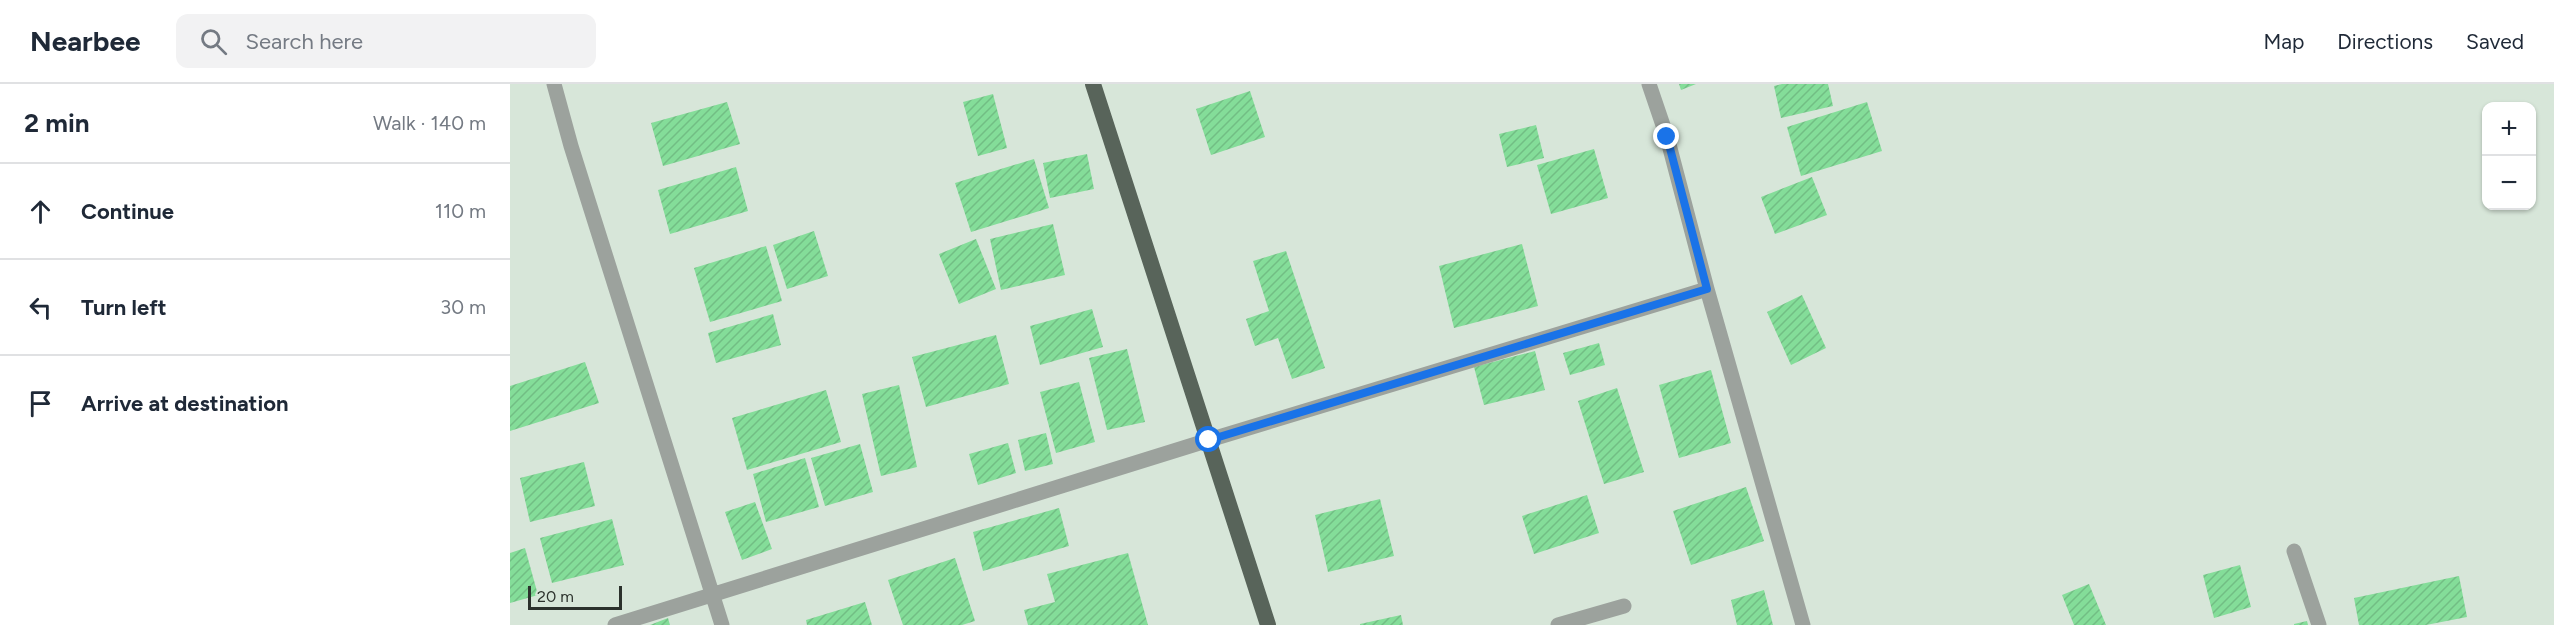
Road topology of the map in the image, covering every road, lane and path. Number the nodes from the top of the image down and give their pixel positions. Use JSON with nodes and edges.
{"nodes":[{"id":1,"x":554,"y":84,"type":"edge"},
{"id":2,"x":1093,"y":84,"type":"edge"},
{"id":3,"x":1649,"y":84,"type":"edge"},
{"id":4,"x":1707,"y":289,"type":"junction"},
{"id":5,"x":1209,"y":440,"type":"junction"},
{"id":6,"x":2294,"y":551,"type":"dead end"},
{"id":7,"x":712,"y":595,"type":"junction"},
{"id":8,"x":1624,"y":606,"type":"dead end"},
{"id":9,"x":615,"y":625,"type":"edge"},
{"id":10,"x":722,"y":625,"type":"edge"},
{"id":11,"x":1268,"y":625,"type":"edge"},
{"id":12,"x":1558,"y":625,"type":"edge"},
{"id":13,"x":1803,"y":625,"type":"edge"},
{"id":14,"x":2319,"y":625,"type":"edge"}],
"edges":[{"from":1,"to":7,"type":"street"},
{"from":2,"to":5,"type":"highway"},
{"from":3,"to":4,"type":"street"},
{"from":4,"to":5,"type":"street"},
{"from":4,"to":13,"type":"street"},
{"from":5,"to":7,"type":"street"},
{"from":5,"to":11,"type":"highway"},
{"from":6,"to":14,"type":"street"},
{"from":7,"to":9,"type":"street"},
{"from":7,"to":10,"type":"street"},
{"from":8,"to":12,"type":"street"}]}
